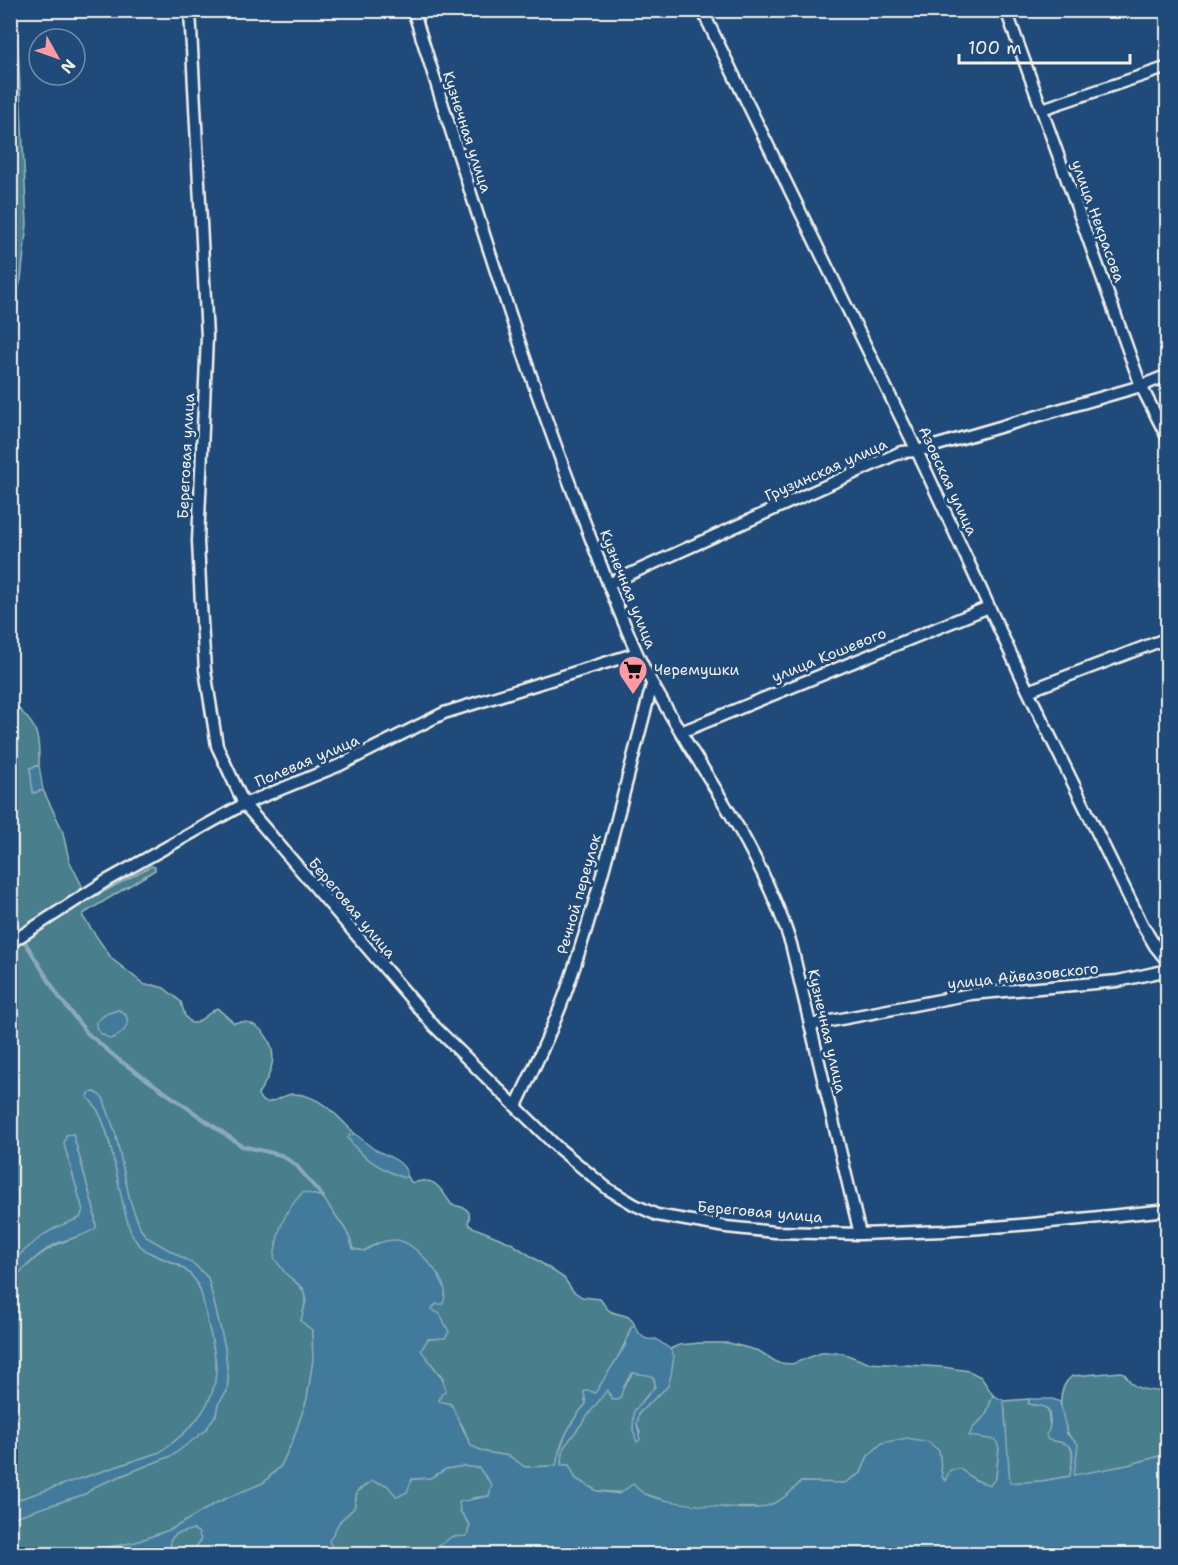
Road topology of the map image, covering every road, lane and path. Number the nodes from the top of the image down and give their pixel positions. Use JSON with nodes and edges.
{"nodes":[{"id":1,"x":190,"y":10,"type":"edge"},
{"id":2,"x":413,"y":10,"type":"edge"},
{"id":3,"x":702,"y":10,"type":"edge"},
{"id":4,"x":1006,"y":10,"type":"edge"},
{"id":5,"x":1167,"y":67,"type":"edge"},
{"id":6,"x":1042,"y":109,"type":"junction"},
{"id":7,"x":1167,"y":375,"type":"edge"},
{"id":8,"x":1142,"y":387,"type":"junction"},
{"id":9,"x":1167,"y":439,"type":"edge"},
{"id":10,"x":917,"y":451,"type":"junction"},
{"id":11,"x":608,"y":584,"type":"junction"},
{"id":12,"x":989,"y":607,"type":"junction"},
{"id":13,"x":1167,"y":638,"type":"edge"},
{"id":14,"x":637,"y":653,"type":"junction"},
{"id":15,"x":652,"y":685,"type":"junction"},
{"id":16,"x":1028,"y":691,"type":"junction"},
{"id":17,"x":681,"y":732,"type":"junction"},
{"id":18,"x":244,"y":804,"type":"junction"},
{"id":19,"x":10,"y":943,"type":"edge"},
{"id":20,"x":1167,"y":962,"type":"edge"},
{"id":21,"x":1167,"y":970,"type":"edge"},
{"id":22,"x":810,"y":1025,"type":"junction"},
{"id":23,"x":516,"y":1106,"type":"junction"},
{"id":24,"x":1167,"y":1210,"type":"edge"},
{"id":25,"x":860,"y":1234,"type":"junction"}],
"edges":[{"from":1,"to":18,"type":"street","name":"Береговая улица"},
{"from":2,"to":11,"type":"street","name":"Кузнечная улица"},
{"from":3,"to":10,"type":"street","name":"Азовская улица"},
{"from":4,"to":6,"type":"street","name":"улица Некрасова"},
{"from":5,"to":6,"type":"street"},
{"from":6,"to":8,"type":"street","name":"улица Некрасова"},
{"from":7,"to":8,"type":"street","name":"Грузинская улица"},
{"from":8,"to":9,"type":"street","name":"улица Некрасова"},
{"from":8,"to":10,"type":"street","name":"Грузинская улица"},
{"from":10,"to":11,"type":"street","name":"Грузинская улица"},
{"from":10,"to":12,"type":"street","name":"Азовская улица"},
{"from":11,"to":14,"type":"street","name":"Кузнечная улица"},
{"from":12,"to":16,"type":"street","name":"Азовская улица"},
{"from":12,"to":17,"type":"street","name":"улица Кошевого"},
{"from":13,"to":16,"type":"street"},
{"from":14,"to":15,"type":"street","name":"Кузнечная улица"},
{"from":14,"to":18,"type":"street","name":"Полевая улица"},
{"from":15,"to":17,"type":"street","name":"Кузнечная улица"},
{"from":15,"to":23,"type":"street","name":"Речной переулок"},
{"from":16,"to":20,"type":"street","name":"Азовская улица"},
{"from":17,"to":22,"type":"street","name":"Кузнечная улица"},
{"from":18,"to":19,"type":"street","name":"Полевая улица"},
{"from":18,"to":23,"type":"street","name":"Береговая улица"},
{"from":21,"to":22,"type":"street","name":"улица Айвазовского"},
{"from":22,"to":25,"type":"street","name":"Кузнечная улица"},
{"from":23,"to":25,"type":"street","name":"Береговая улица"},
{"from":24,"to":25,"type":"street","name":"Береговая улица"}]}
